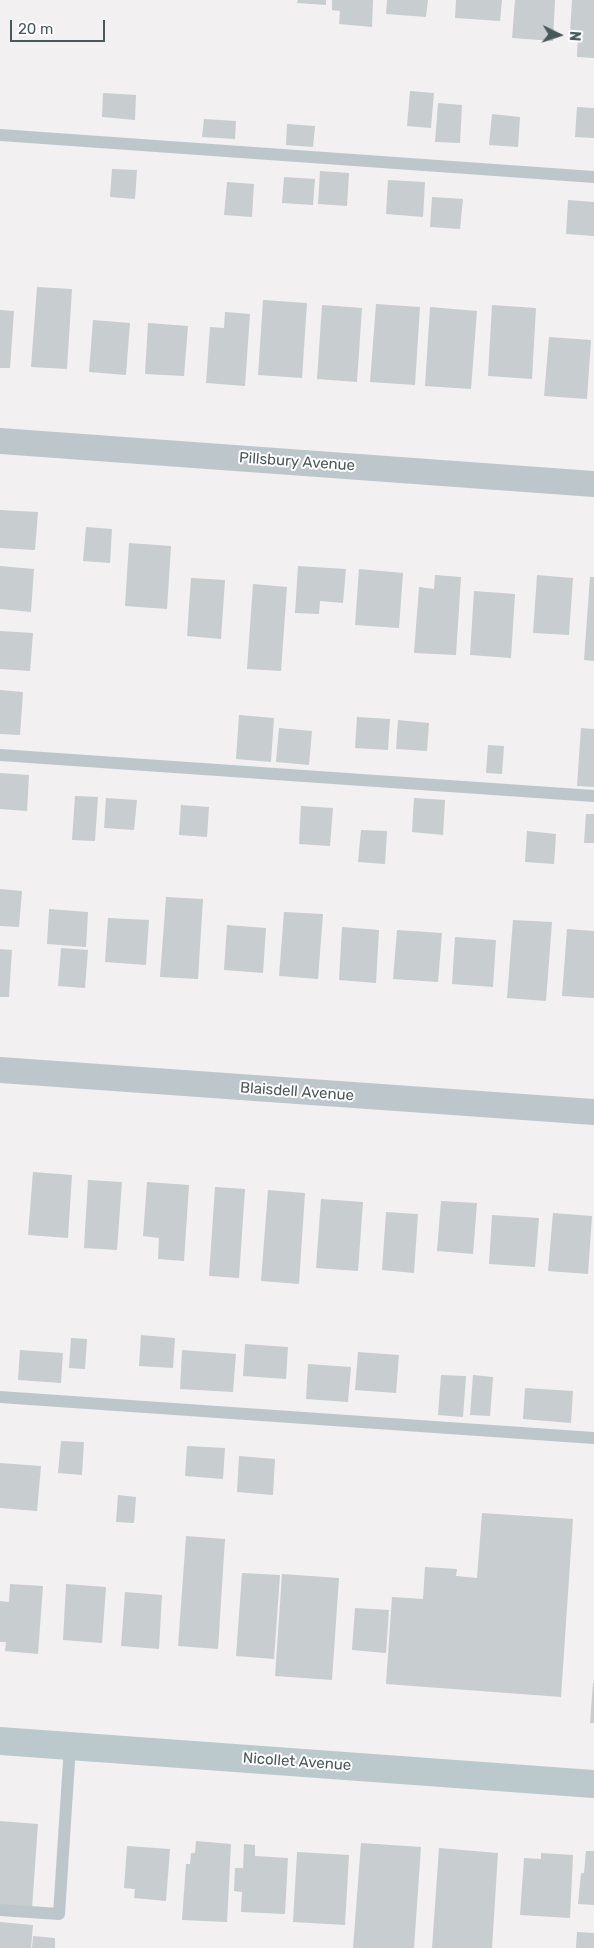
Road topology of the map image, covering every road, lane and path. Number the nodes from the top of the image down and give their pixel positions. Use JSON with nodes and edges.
{"nodes":[{"id":1,"x":0,"y":135,"type":"edge"},
{"id":2,"x":594,"y":178,"type":"edge"},
{"id":3,"x":0,"y":441,"type":"edge"},
{"id":4,"x":594,"y":484,"type":"edge"},
{"id":5,"x":0,"y":755,"type":"edge"},
{"id":6,"x":594,"y":796,"type":"edge"},
{"id":7,"x":0,"y":1070,"type":"edge"},
{"id":8,"x":594,"y":1112,"type":"edge"},
{"id":9,"x":0,"y":1397,"type":"edge"},
{"id":10,"x":594,"y":1438,"type":"edge"},
{"id":11,"x":0,"y":1740,"type":"edge"},
{"id":12,"x":70,"y":1746,"type":"junction"},
{"id":13,"x":594,"y":1784,"type":"edge"},
{"id":14,"x":0,"y":1910,"type":"edge"}],
"edges":[{"from":1,"to":2,"type":"lane"},
{"from":3,"to":4,"type":"street","name":"Pillsbury Avenue"},
{"from":5,"to":6,"type":"lane"},
{"from":7,"to":8,"type":"street","name":"Blaisdell Avenue"},
{"from":9,"to":10,"type":"lane"},
{"from":11,"to":12,"type":"main road","name":"Nicollet Avenue"},
{"from":12,"to":13,"type":"main road","name":"Nicollet Avenue"},
{"from":12,"to":14,"type":"lane"}]}
